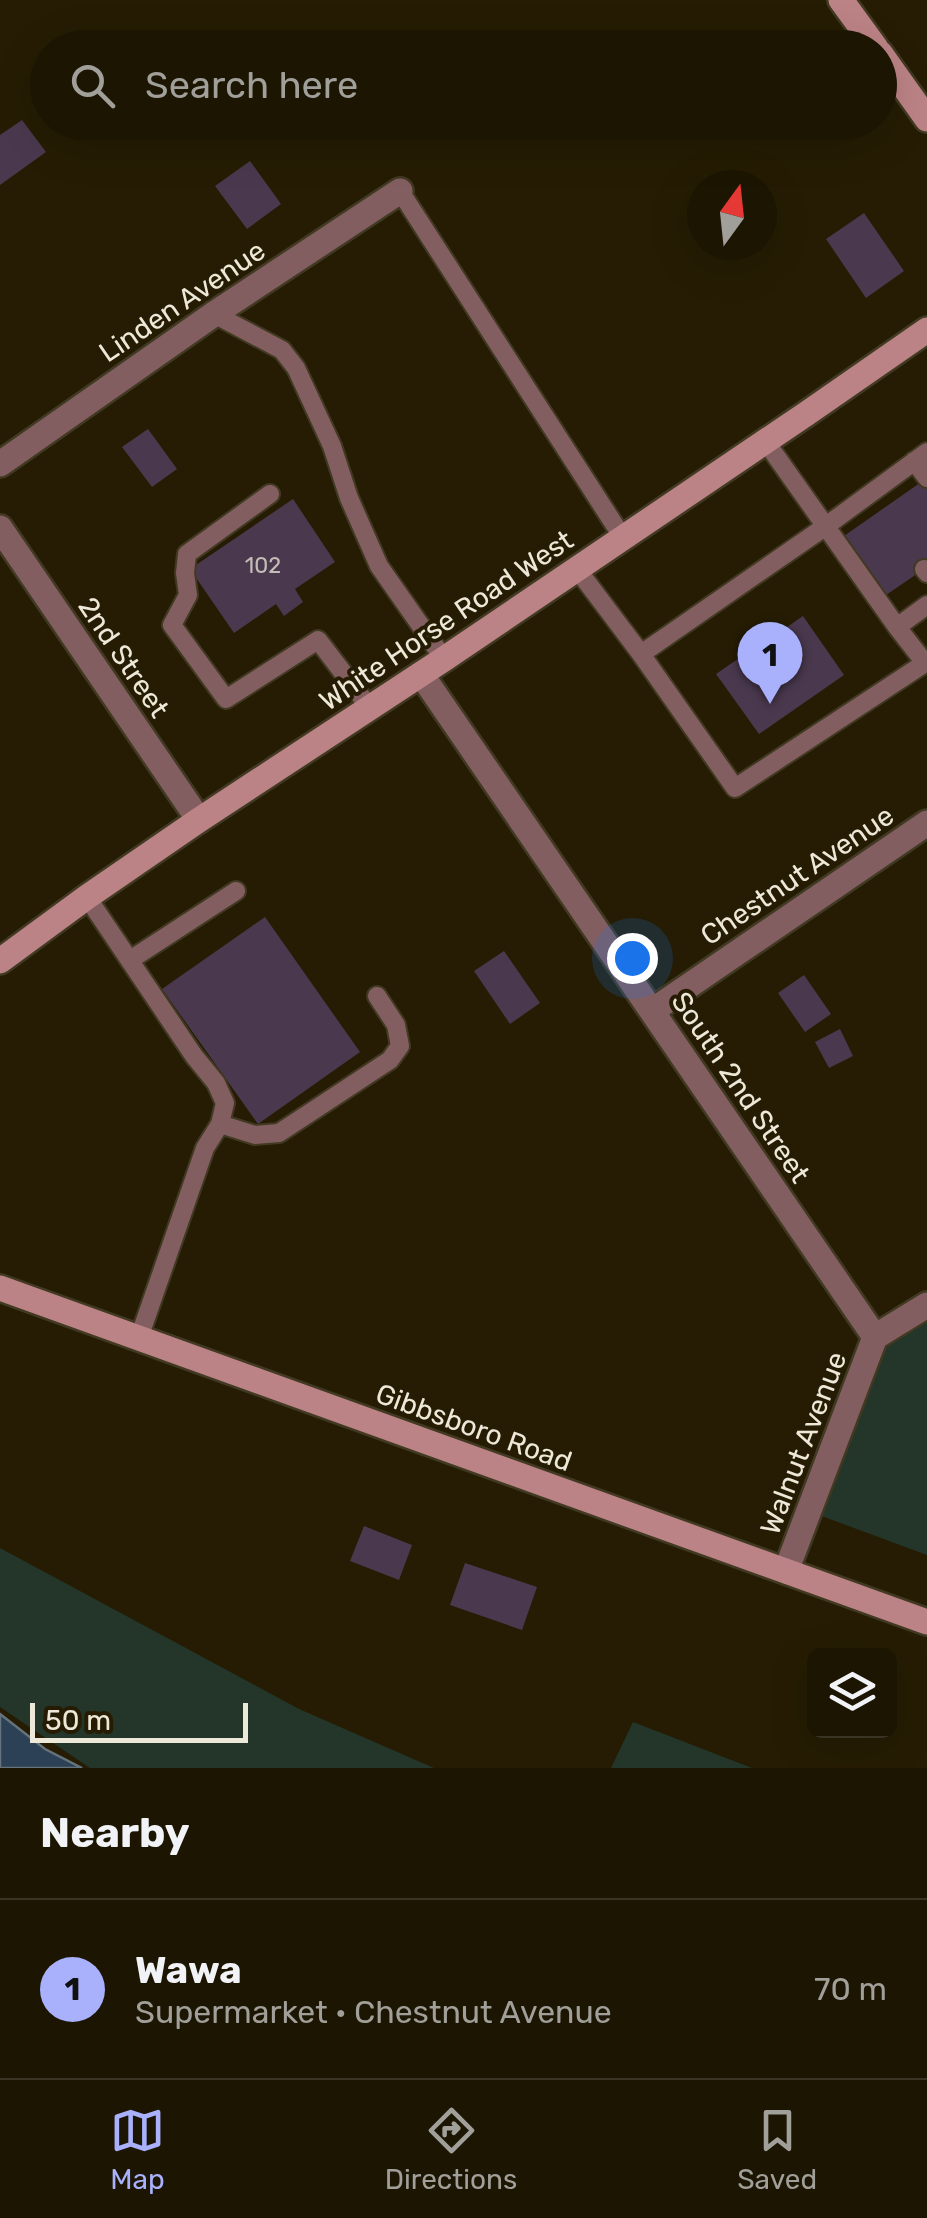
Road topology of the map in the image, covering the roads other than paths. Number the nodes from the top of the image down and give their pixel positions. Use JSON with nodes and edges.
{"nodes":[{"id":1,"x":841,"y":0,"type":"edge"},
{"id":2,"x":863,"y":30,"type":"edge"},
{"id":3,"x":897,"y":75,"type":"edge"},
{"id":4,"x":924,"y":111,"type":"edge"},
{"id":5,"x":400,"y":190,"type":"joint"},
{"id":6,"x":214,"y":314,"type":"junction"},
{"id":7,"x":927,"y":330,"type":"edge"},
{"id":8,"x":766,"y":442,"type":"junction"},
{"id":9,"x":921,"y":457,"type":"edge"},
{"id":10,"x":0,"y":464,"type":"edge"},
{"id":11,"x":927,"y":478,"type":"edge"},
{"id":12,"x":270,"y":494,"type":"dead end"},
{"id":13,"x":868,"y":496,"type":"junction"},
{"id":14,"x":880,"y":511,"type":"dead end"},
{"id":15,"x":826,"y":526,"type":"junction"},
{"id":16,"x":0,"y":528,"type":"edge"},
{"id":17,"x":622,"y":538,"type":"junction"},
{"id":18,"x":577,"y":568,"type":"junction"},
{"id":19,"x":927,"y":605,"type":"edge"},
{"id":20,"x":897,"y":628,"type":"junction"},
{"id":21,"x":642,"y":654,"type":"junction"},
{"id":22,"x":444,"y":659,"type":"junction"},
{"id":23,"x":421,"y":674,"type":"junction"},
{"id":24,"x":370,"y":708,"type":"junction"},
{"id":25,"x":198,"y":820,"type":"junction"},
{"id":26,"x":927,"y":823,"type":"edge"},
{"id":27,"x":236,"y":891,"type":"dead end"},
{"id":28,"x":86,"y":897,"type":"junction"},
{"id":29,"x":130,"y":960,"type":"junction"},
{"id":30,"x":0,"y":962,"type":"edge"},
{"id":31,"x":377,"y":996,"type":"dead end"},
{"id":32,"x":652,"y":1011,"type":"junction"},
{"id":33,"x":220,"y":1124,"type":"junction"},
{"id":34,"x":0,"y":1288,"type":"edge"},
{"id":35,"x":927,"y":1305,"type":"edge"},
{"id":36,"x":875,"y":1337,"type":"junction"},
{"id":37,"x":139,"y":1338,"type":"junction"},
{"id":38,"x":786,"y":1571,"type":"junction"},
{"id":39,"x":927,"y":1622,"type":"edge"}],
"edges":[{"from":1,"to":2,"type":"main road"},
{"from":3,"to":4,"type":"main road"},
{"from":5,"to":6,"type":"street","name":"Linden Avenue"},
{"from":5,"to":17,"type":"lane"},
{"from":6,"to":10,"type":"street","name":"Linden Avenue"},
{"from":6,"to":22,"type":"lane"},
{"from":7,"to":8,"type":"main road","name":"White Horse Road West"},
{"from":8,"to":15,"type":"lane"},
{"from":8,"to":17,"type":"main road","name":"White Horse Road West"},
{"from":9,"to":11,"type":"lane"},
{"from":9,"to":13,"type":"lane"},
{"from":12,"to":24,"type":"lane"},
{"from":13,"to":14,"type":"lane"},
{"from":13,"to":15,"type":"lane"},
{"from":15,"to":20,"type":"lane"},
{"from":15,"to":21,"type":"lane"},
{"from":16,"to":25,"type":"street","name":"2nd Street"},
{"from":17,"to":18,"type":"main road","name":"White Horse Road West"},
{"from":18,"to":21,"type":"lane"},
{"from":18,"to":22,"type":"main road","name":"White Horse Road West"},
{"from":19,"to":20,"type":"lane"},
{"from":20,"to":21,"type":"lane"},
{"from":22,"to":23,"type":"main road","name":"White Horse Road West"},
{"from":23,"to":24,"type":"main road","name":"White Horse Road West"},
{"from":23,"to":32,"type":"street","name":"South 2nd Street"},
{"from":24,"to":25,"type":"main road","name":"White Horse Road West"},
{"from":25,"to":28,"type":"main road","name":"White Horse Road West"},
{"from":26,"to":32,"type":"street","name":"Chestnut Avenue"},
{"from":27,"to":29,"type":"lane"},
{"from":28,"to":29,"type":"lane"},
{"from":28,"to":30,"type":"main road","name":"White Horse Road West"},
{"from":29,"to":33,"type":"lane"},
{"from":31,"to":33,"type":"lane"},
{"from":32,"to":36,"type":"street","name":"South 2nd Street"},
{"from":33,"to":37,"type":"lane"},
{"from":34,"to":37,"type":"main road","name":"Gibbsboro Road"},
{"from":35,"to":36,"type":"street","name":"Walnut Avenue"},
{"from":36,"to":38,"type":"street","name":"Walnut Avenue"},
{"from":37,"to":38,"type":"main road","name":"Gibbsboro Road"},
{"from":38,"to":39,"type":"main road","name":"Gibbsboro Road"}]}
